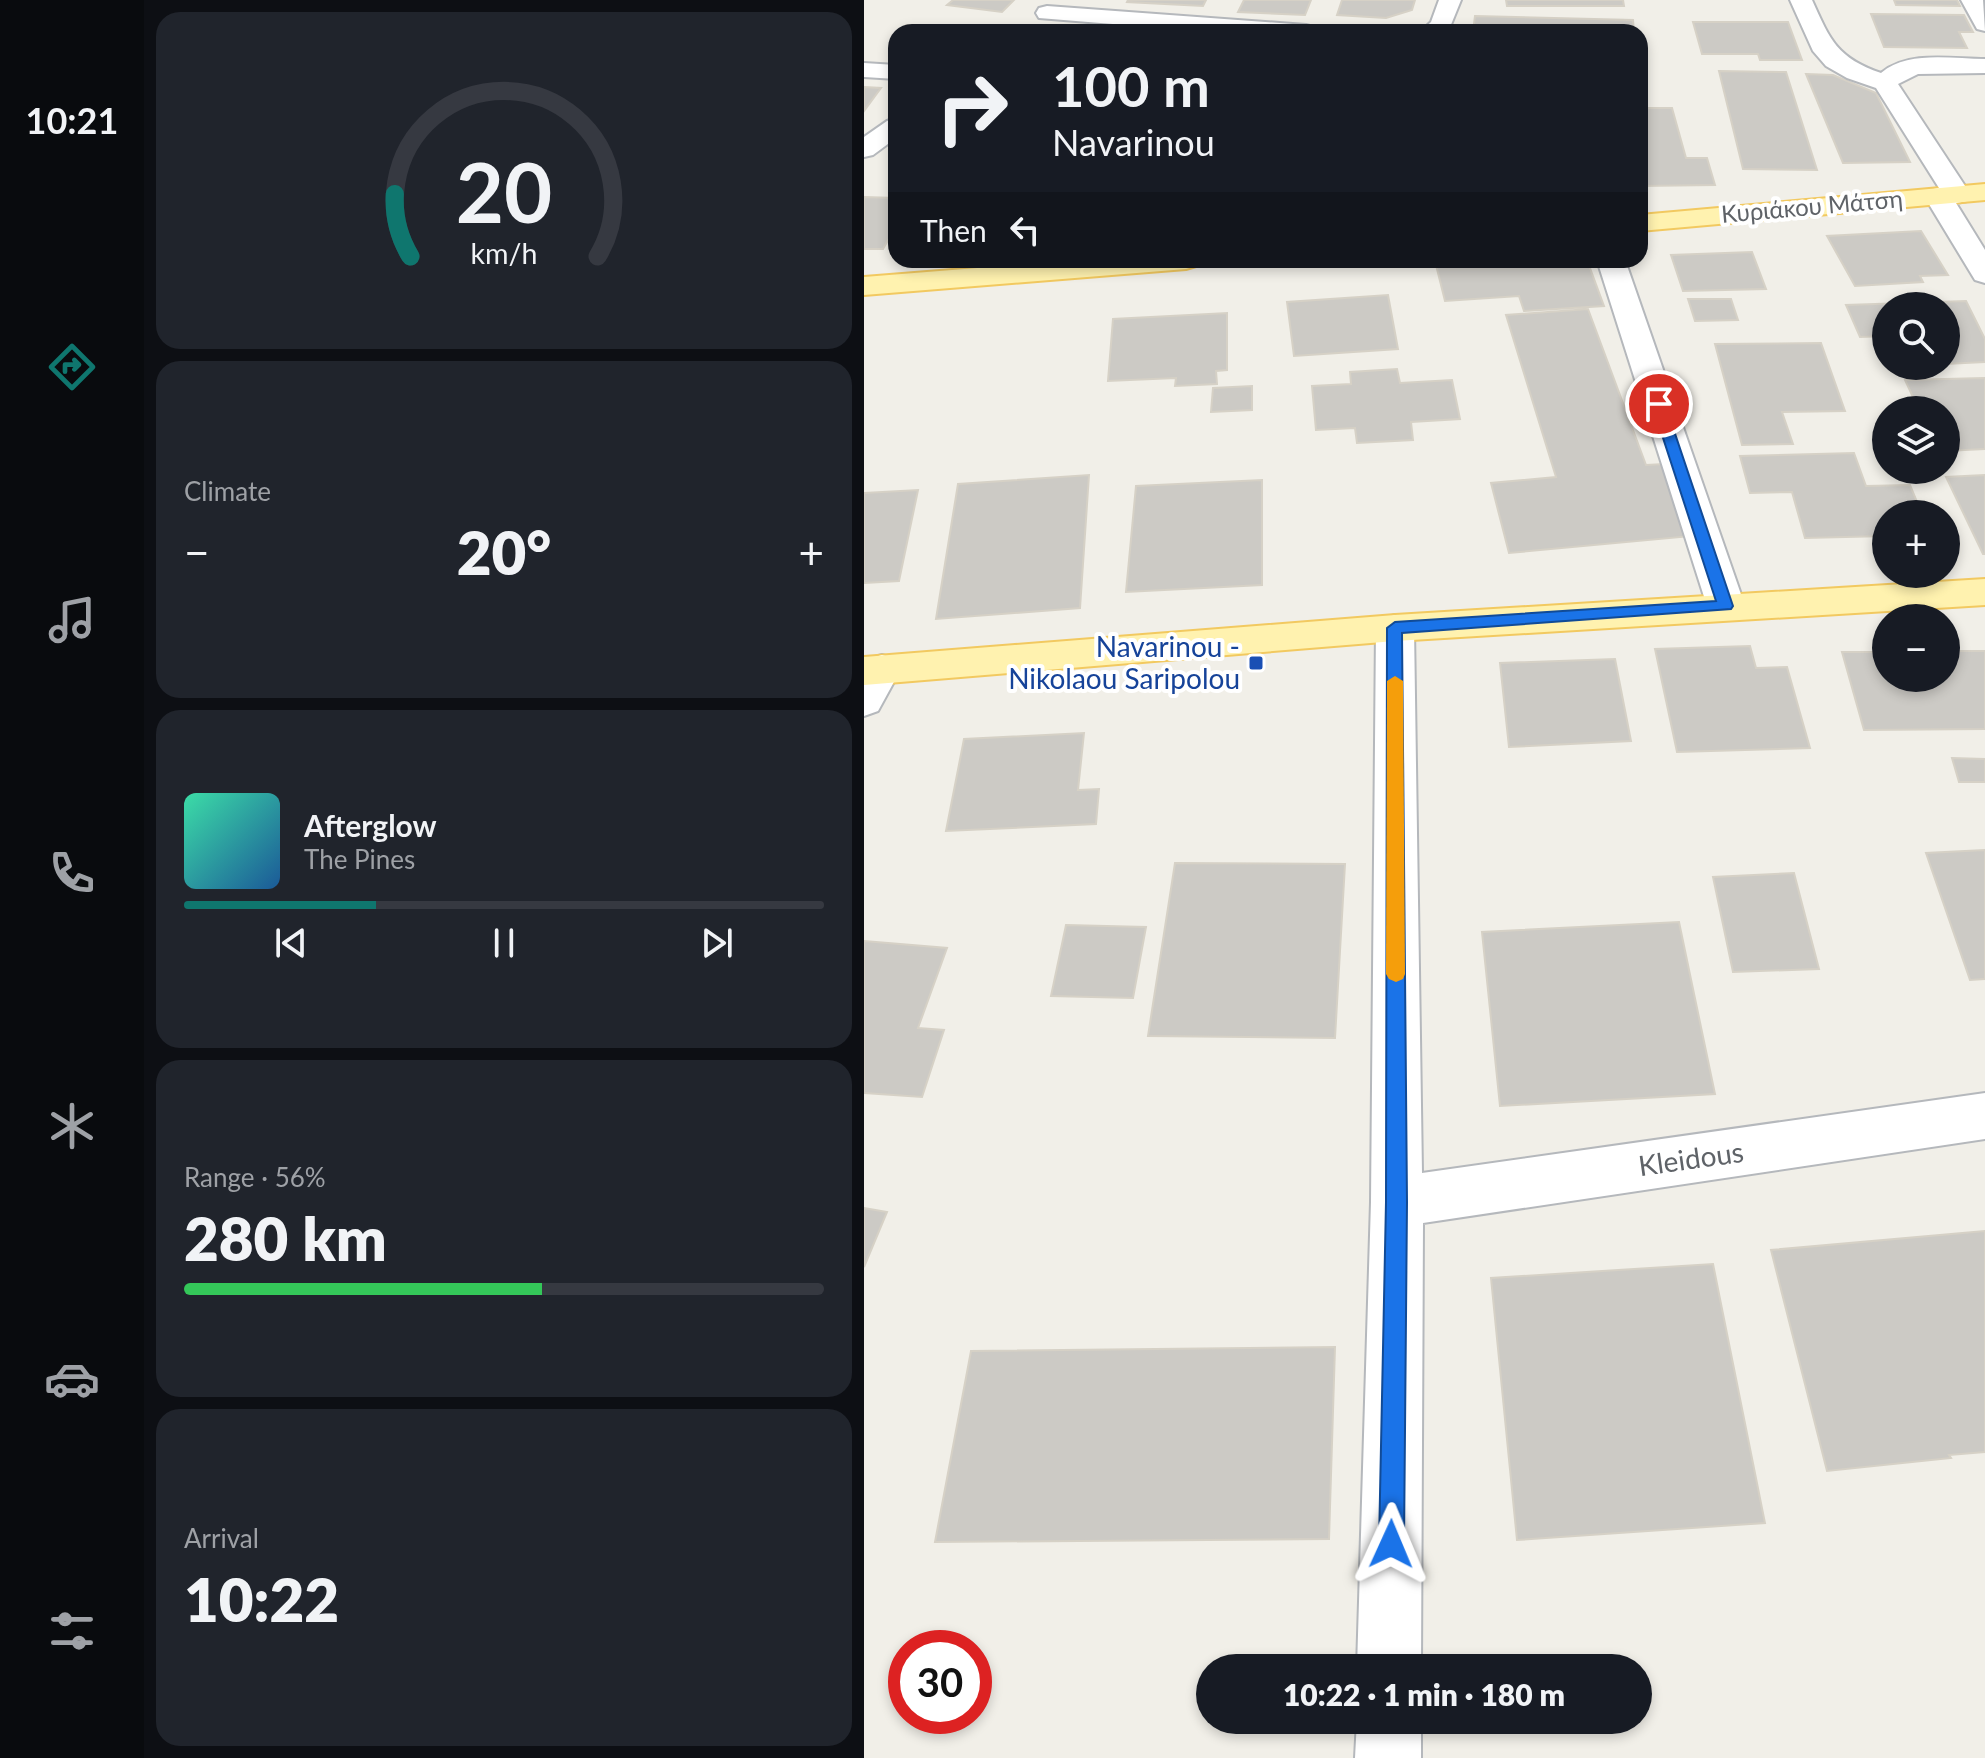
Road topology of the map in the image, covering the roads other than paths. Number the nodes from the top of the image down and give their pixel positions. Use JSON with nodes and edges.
{"nodes":[{"id":1,"x":1450,"y":0,"type":"edge"},
{"id":2,"x":1801,"y":0,"type":"edge"},
{"id":3,"x":1972,"y":0,"type":"edge"},
{"id":4,"x":1047,"y":13,"type":"edge"},
{"id":5,"x":1197,"y":24,"type":"edge"},
{"id":6,"x":1442,"y":24,"type":"edge"},
{"id":7,"x":1985,"y":24,"type":"edge"},
{"id":8,"x":1985,"y":66,"type":"edge"},
{"id":9,"x":864,"y":70,"type":"edge"},
{"id":10,"x":888,"y":72,"type":"edge"},
{"id":11,"x":1885,"y":83,"type":"junction"},
{"id":12,"x":888,"y":132,"type":"edge"},
{"id":13,"x":864,"y":149,"type":"edge"},
{"id":14,"x":1985,"y":192,"type":"edge"},
{"id":15,"x":1948,"y":195,"type":"junction"},
{"id":16,"x":1648,"y":222,"type":"edge"},
{"id":17,"x":1087,"y":268,"type":"edge"},
{"id":18,"x":1614,"y":268,"type":"edge"},
{"id":19,"x":1985,"y":274,"type":"edge"},
{"id":20,"x":864,"y":286,"type":"edge"},
{"id":21,"x":1985,"y":592,"type":"edge"},
{"id":22,"x":1726,"y":606,"type":"junction"},
{"id":23,"x":1395,"y":628,"type":"junction"},
{"id":24,"x":870,"y":680,"type":"edge"},
{"id":25,"x":1985,"y":1116,"type":"edge"},
{"id":26,"x":1397,"y":1202,"type":"junction"},
{"id":27,"x":1389,"y":1654,"type":"edge"},
{"id":28,"x":1389,"y":1734,"type":"edge"},
{"id":29,"x":1388,"y":1758,"type":"edge"}],
"edges":[{"from":1,"to":6,"type":"street"},
{"from":2,"to":11,"type":"street"},
{"from":3,"to":7,"type":"street"},
{"from":4,"to":5,"type":"street"},
{"from":8,"to":11,"type":"street"},
{"from":9,"to":10,"type":"street"},
{"from":11,"to":15,"type":"street"},
{"from":12,"to":13,"type":"street"},
{"from":14,"to":15,"type":"main road","name":"Κυριάκου Μάτση"},
{"from":15,"to":16,"type":"main road","name":"Κυριάκου Μάτση"},
{"from":15,"to":19,"type":"street"},
{"from":17,"to":20,"type":"main road"},
{"from":18,"to":22,"type":"street"},
{"from":21,"to":22,"type":"main road"},
{"from":22,"to":23,"type":"main road"},
{"from":23,"to":24,"type":"main road"},
{"from":23,"to":26,"type":"street"},
{"from":25,"to":26,"type":"street","name":"Kleidous"},
{"from":26,"to":27,"type":"street"},
{"from":28,"to":29,"type":"street"}]}
